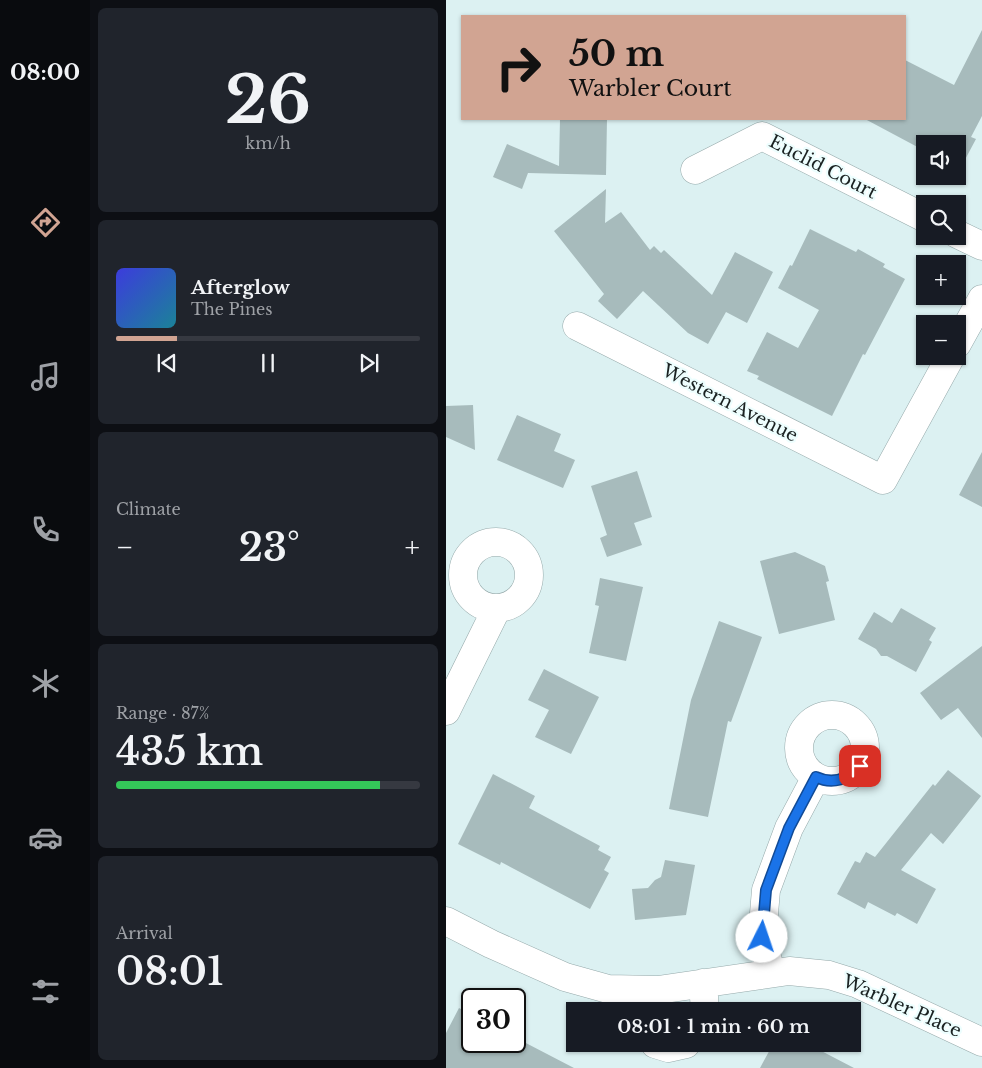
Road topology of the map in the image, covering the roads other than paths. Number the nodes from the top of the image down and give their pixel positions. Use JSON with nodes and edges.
{"nodes":[{"id":1,"x":695,"y":170,"type":"dead end"},
{"id":2,"x":916,"y":213,"type":"edge"},
{"id":3,"x":966,"y":238,"type":"edge"},
{"id":4,"x":982,"y":246,"type":"edge"},
{"id":5,"x":982,"y":300,"type":"edge"},
{"id":6,"x":578,"y":326,"type":"dead end"},
{"id":7,"x":966,"y":328,"type":"edge"},
{"id":8,"x":946,"y":365,"type":"edge"},
{"id":9,"x":497,"y":608,"type":"dead end"},
{"id":10,"x":446,"y":711,"type":"edge"},
{"id":11,"x":816,"y":777,"type":"dead end"},
{"id":12,"x":446,"y":921,"type":"edge"},
{"id":13,"x":771,"y":973,"type":"junction"},
{"id":14,"x":703,"y":984,"type":"junction"},
{"id":15,"x":640,"y":1000,"type":"edge"},
{"id":16,"x":704,"y":1002,"type":"edge"},
{"id":17,"x":982,"y":1042,"type":"edge"}],
"edges":[{"from":1,"to":2,"type":"street","name":"Euclid Court"},
{"from":3,"to":4,"type":"street"},
{"from":5,"to":7,"type":"street"},
{"from":6,"to":8,"type":"street","name":"Western Avenue"},
{"from":9,"to":10,"type":"street"},
{"from":11,"to":13,"type":"street"},
{"from":12,"to":15,"type":"street","name":"Warbler Place"},
{"from":13,"to":14,"type":"street","name":"Warbler Place"},
{"from":13,"to":17,"type":"street","name":"Warbler Place"},
{"from":14,"to":15,"type":"street","name":"Warbler Place"},
{"from":14,"to":16,"type":"street"}]}
